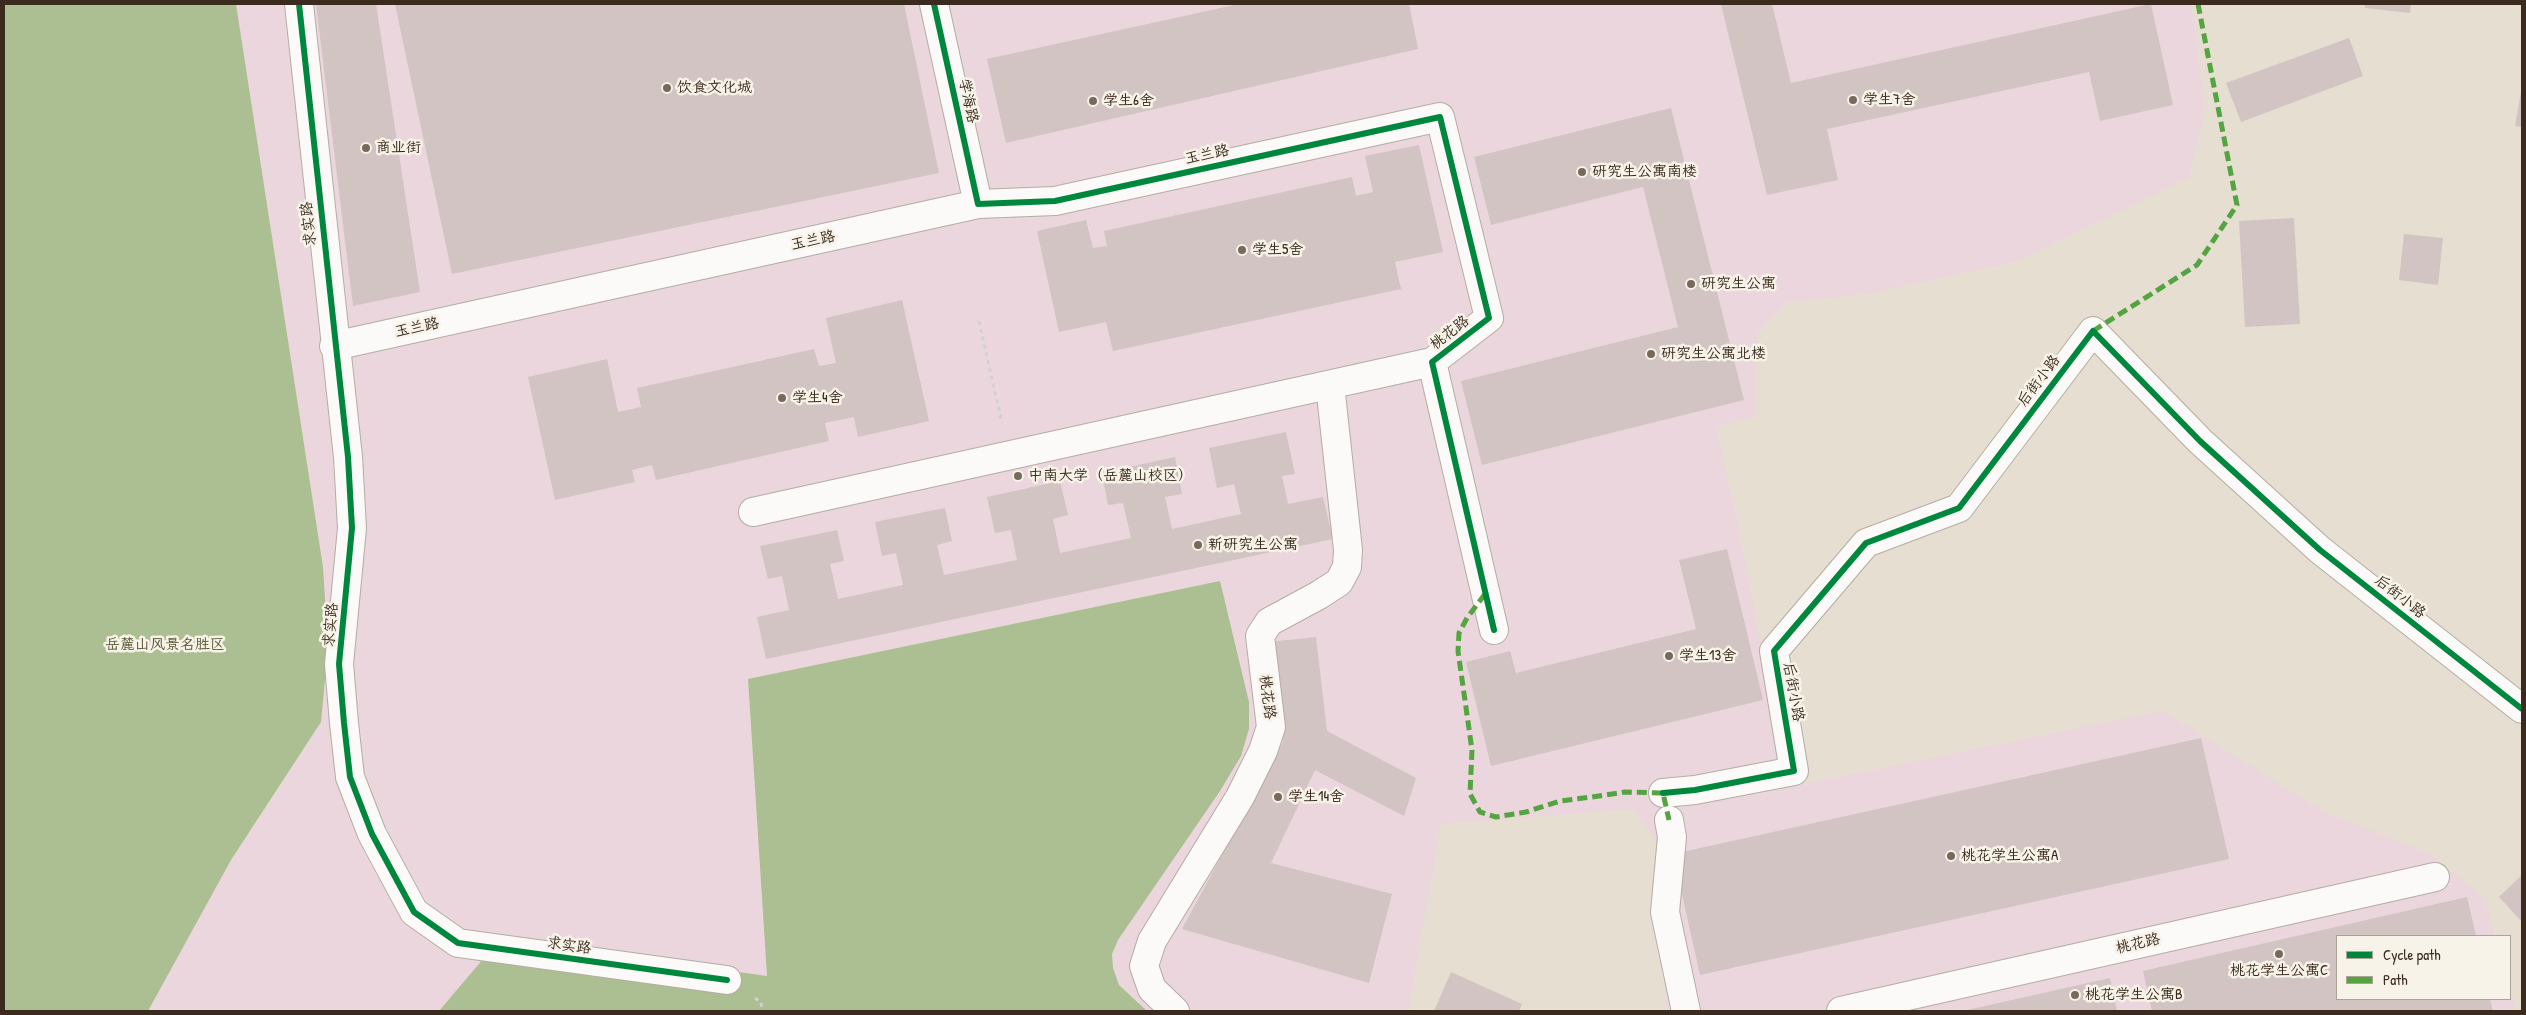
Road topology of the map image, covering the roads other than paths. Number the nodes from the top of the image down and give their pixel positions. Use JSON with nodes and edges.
{"nodes":[{"id":1,"x":298,"y":4,"type":"edge"},
{"id":2,"x":934,"y":4,"type":"edge"},
{"id":3,"x":1440,"y":117,"type":"joint"},
{"id":4,"x":978,"y":204,"type":"junction"},
{"id":5,"x":334,"y":346,"type":"junction"},
{"id":6,"x":1432,"y":362,"type":"junction"},
{"id":7,"x":1330,"y":385,"type":"junction"},
{"id":8,"x":753,"y":512,"type":"dead end"},
{"id":9,"x":1494,"y":630,"type":"dead end"},
{"id":10,"x":2522,"y":709,"type":"edge"},
{"id":11,"x":1663,"y":793,"type":"dead end"},
{"id":12,"x":1669,"y":820,"type":"dead end"},
{"id":13,"x":2435,"y":877,"type":"dead end"},
{"id":14,"x":727,"y":980,"type":"dead end"},
{"id":15,"x":1175,"y":1011,"type":"edge"},
{"id":16,"x":1686,"y":1011,"type":"edge"},
{"id":17,"x":1841,"y":1011,"type":"edge"}],
"edges":[{"from":1,"to":5,"type":"street","name":"求实路"},
{"from":2,"to":4,"type":"street","name":"学海路"},
{"from":3,"to":4,"type":"street","name":"玉兰路"},
{"from":3,"to":6,"type":"street","name":"桃花路"},
{"from":4,"to":5,"type":"street","name":"玉兰路"},
{"from":5,"to":14,"type":"street","name":"求实路"},
{"from":6,"to":7,"type":"street"},
{"from":6,"to":9,"type":"street","name":"桃花路"},
{"from":7,"to":8,"type":"street"},
{"from":7,"to":15,"type":"street","name":"桃花路"},
{"from":10,"to":11,"type":"street","name":"后街小路"},
{"from":12,"to":16,"type":"street"},
{"from":13,"to":17,"type":"street","name":"桃花路"}]}
